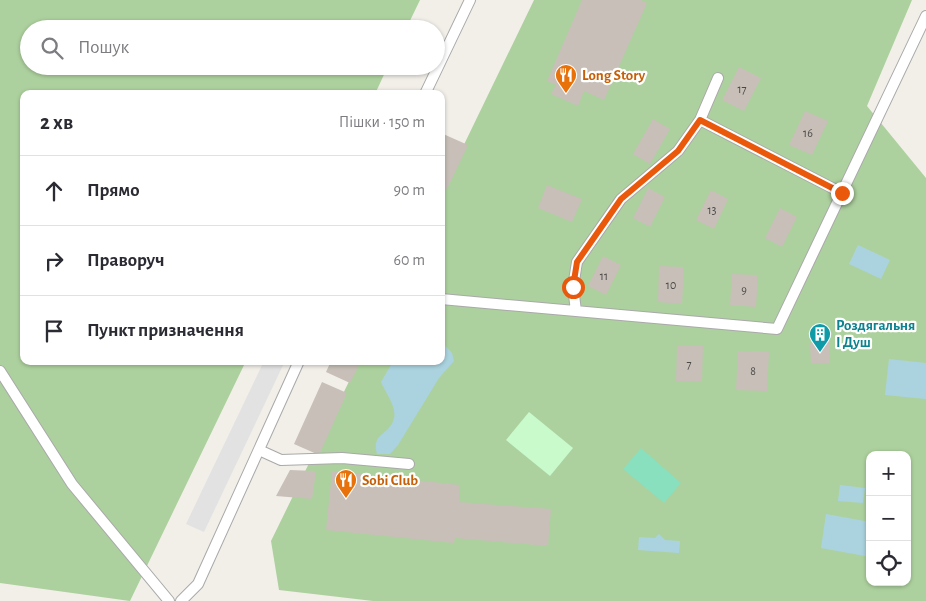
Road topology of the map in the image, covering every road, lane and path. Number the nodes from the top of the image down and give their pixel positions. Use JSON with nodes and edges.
{"nodes":[{"id":1,"x":470,"y":0,"type":"edge"},
{"id":2,"x":926,"y":16,"type":"edge"},
{"id":3,"x":445,"y":52,"type":"edge"},
{"id":4,"x":434,"y":75,"type":"edge"},
{"id":5,"x":718,"y":78,"type":"dead end"},
{"id":6,"x":427,"y":90,"type":"edge"},
{"id":7,"x":700,"y":120,"type":"junction"},
{"id":8,"x":842,"y":193,"type":"junction"},
{"id":9,"x":445,"y":299,"type":"edge"},
{"id":10,"x":576,"y":311,"type":"junction"},
{"id":11,"x":297,"y":365,"type":"edge"},
{"id":12,"x":0,"y":371,"type":"edge"},
{"id":13,"x":259,"y":450,"type":"junction"},
{"id":14,"x":409,"y":464,"type":"dead end"},
{"id":15,"x":169,"y":601,"type":"edge"},
{"id":16,"x":181,"y":601,"type":"edge"}],
"edges":[{"from":1,"to":3,"type":"lane"},
{"from":2,"to":8,"type":"lane"},
{"from":4,"to":6,"type":"lane"},
{"from":5,"to":7,"type":"lane"},
{"from":7,"to":8,"type":"lane"},
{"from":7,"to":10,"type":"lane"},
{"from":8,"to":10,"type":"lane"},
{"from":9,"to":10,"type":"lane"},
{"from":11,"to":13,"type":"lane"},
{"from":12,"to":15,"type":"lane"},
{"from":13,"to":14,"type":"lane"},
{"from":13,"to":16,"type":"lane"}]}
